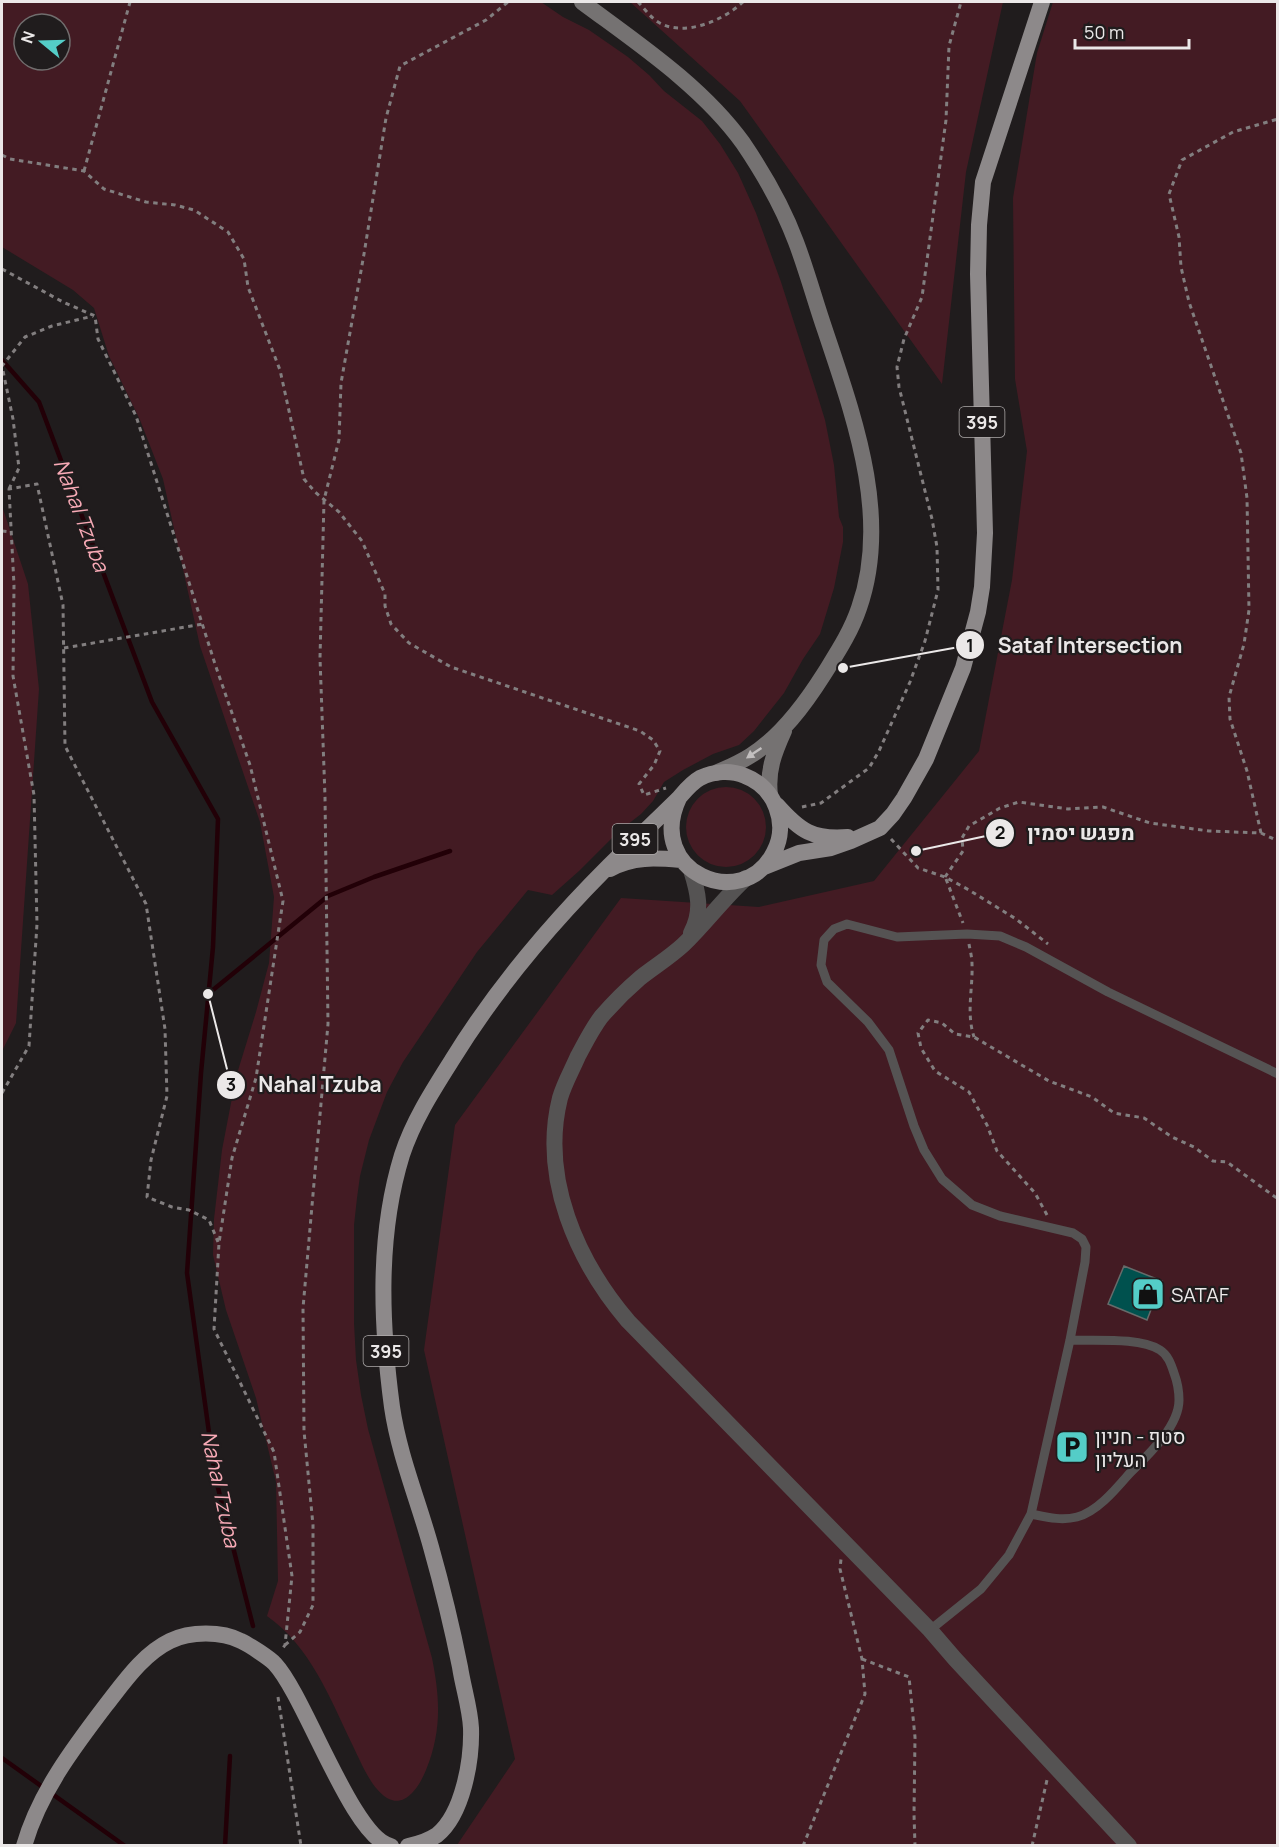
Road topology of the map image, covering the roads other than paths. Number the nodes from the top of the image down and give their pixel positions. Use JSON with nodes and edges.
{"nodes":[{"id":1,"x":582,"y":2,"type":"edge"},
{"id":2,"x":1042,"y":2,"type":"edge"},
{"id":3,"x":786,"y":725,"type":"junction"},
{"id":4,"x":716,"y":773,"type":"junction"},
{"id":5,"x":684,"y":792,"type":"junction"},
{"id":6,"x":772,"y":799,"type":"junction"},
{"id":7,"x":864,"y":836,"type":"junction"},
{"id":8,"x":686,"y":865,"type":"junction"},
{"id":9,"x":763,"y":868,"type":"junction"},
{"id":10,"x":746,"y":878,"type":"junction"},
{"id":11,"x":593,"y":882,"type":"junction"},
{"id":12,"x":678,"y":950,"type":"junction"},
{"id":13,"x":1278,"y":1074,"type":"edge"},
{"id":14,"x":1070,"y":1340,"type":"junction"},
{"id":15,"x":1031,"y":1514,"type":"junction"},
{"id":16,"x":930,"y":1630,"type":"junction"},
{"id":17,"x":24,"y":1845,"type":"edge"},
{"id":18,"x":390,"y":1845,"type":"edge"},
{"id":19,"x":408,"y":1845,"type":"edge"},
{"id":20,"x":1129,"y":1845,"type":"edge"}],
"edges":[{"from":1,"to":3,"type":"main road"},
{"from":2,"to":7,"type":"main road","number":"395"},
{"from":3,"to":4,"type":"main road","one_way":true},
{"from":3,"to":6,"type":"main road"},
{"from":4,"to":5,"type":"main road","number":"395"},
{"from":4,"to":6,"type":"main road","number":"395"},
{"from":5,"to":8,"type":"main road","number":"395"},
{"from":5,"to":11,"type":"main road","number":"395"},
{"from":6,"to":7,"type":"main road","number":"395"},
{"from":6,"to":9,"type":"main road"},
{"from":7,"to":9,"type":"main road","number":"395"},
{"from":8,"to":10,"type":"main road","number":"395"},
{"from":8,"to":11,"type":"main road","number":"395"},
{"from":8,"to":12,"type":"street"},
{"from":9,"to":10,"type":"main road","number":"395"},
{"from":10,"to":12,"type":"street"},
{"from":11,"to":19,"type":"main road","number":"395"},
{"from":12,"to":16,"type":"street"},
{"from":13,"to":14,"type":"lane"},
{"from":14,"to":15,"type":"lane"},
{"from":14,"to":15,"type":"lane"},
{"from":15,"to":16,"type":"lane"},
{"from":16,"to":20,"type":"street"},
{"from":17,"to":18,"type":"main road"}]}
